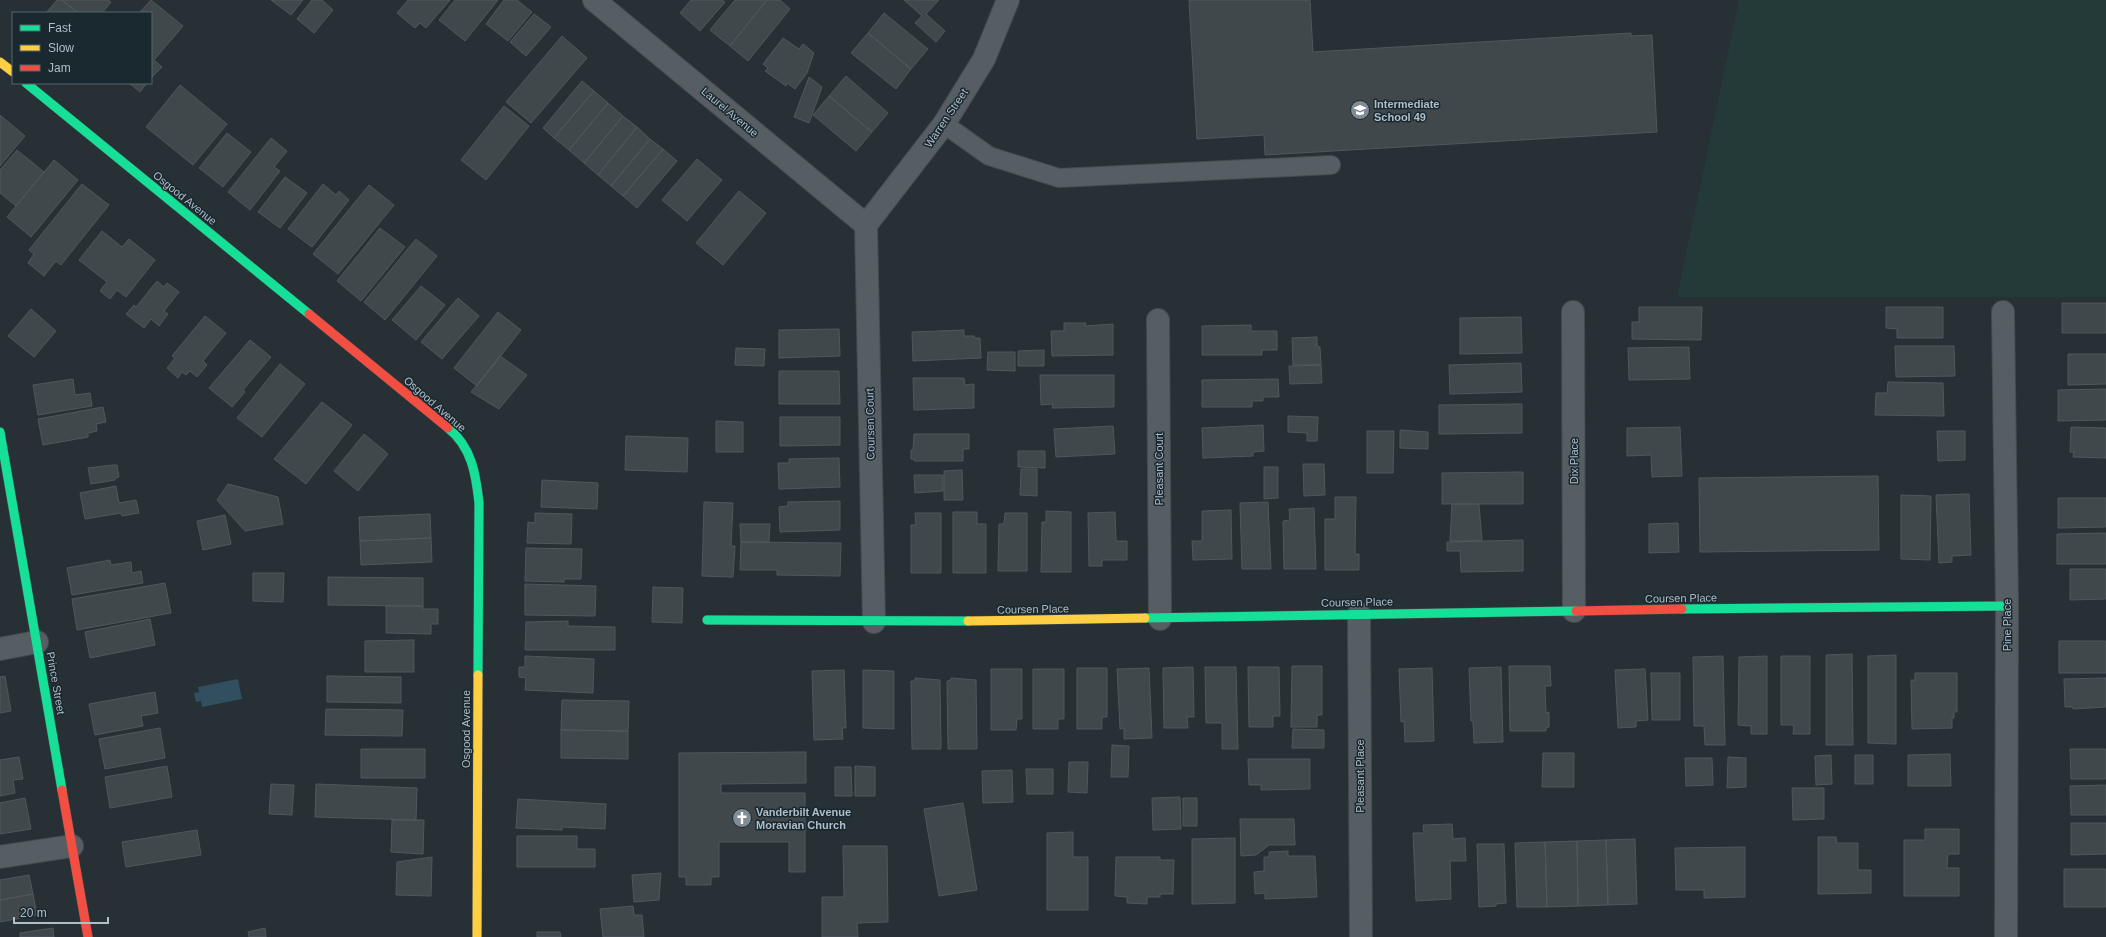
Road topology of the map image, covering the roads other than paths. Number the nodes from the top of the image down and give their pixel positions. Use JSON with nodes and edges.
{"nodes":[{"id":1,"x":594,"y":0,"type":"edge"},
{"id":2,"x":1008,"y":0,"type":"edge"},
{"id":3,"x":0,"y":62,"type":"edge"},
{"id":4,"x":12,"y":71,"type":"edge"},
{"id":5,"x":27,"y":84,"type":"edge"},
{"id":6,"x":944,"y":124,"type":"junction"},
{"id":7,"x":1331,"y":165,"type":"dead end"},
{"id":8,"x":866,"y":225,"type":"junction"},
{"id":9,"x":1573,"y":312,"type":"dead end"},
{"id":10,"x":2003,"y":312,"type":"dead end"},
{"id":11,"x":1158,"y":320,"type":"dead end"},
{"id":12,"x":0,"y":432,"type":"edge"},
{"id":13,"x":2007,"y":606,"type":"junction"},
{"id":14,"x":1574,"y":610,"type":"junction"},
{"id":15,"x":1359,"y":614,"type":"junction"},
{"id":16,"x":1160,"y":619,"type":"junction"},
{"id":17,"x":707,"y":620,"type":"dead end"},
{"id":18,"x":874,"y":622,"type":"junction"},
{"id":19,"x":37,"y":642,"type":"junction"},
{"id":20,"x":0,"y":649,"type":"edge"},
{"id":21,"x":72,"y":846,"type":"junction"},
{"id":22,"x":0,"y":857,"type":"edge"},
{"id":23,"x":88,"y":937,"type":"edge"},
{"id":24,"x":477,"y":937,"type":"edge"},
{"id":25,"x":1361,"y":937,"type":"edge"},
{"id":26,"x":2006,"y":937,"type":"edge"}],
"edges":[{"from":1,"to":8,"type":"street","name":"Laurel Avenue"},
{"from":2,"to":6,"type":"street","name":"Warren Street"},
{"from":3,"to":4,"type":"street"},
{"from":5,"to":24,"type":"street","name":"Osgood Avenue"},
{"from":6,"to":7,"type":"lane"},
{"from":6,"to":8,"type":"street","name":"Warren Street"},
{"from":8,"to":18,"type":"street","name":"Coursen Court"},
{"from":9,"to":14,"type":"street","name":"Dix Place"},
{"from":10,"to":13,"type":"street","name":"Pine Place"},
{"from":11,"to":16,"type":"street","name":"Pleasant Court"},
{"from":12,"to":19,"type":"street","name":"Prince Street"},
{"from":13,"to":14,"type":"street","name":"Coursen Place"},
{"from":13,"to":26,"type":"street","name":"Pine Place"},
{"from":14,"to":15,"type":"street","name":"Coursen Place"},
{"from":15,"to":16,"type":"street","name":"Coursen Place"},
{"from":15,"to":25,"type":"street","name":"Pleasant Place"},
{"from":16,"to":18,"type":"street","name":"Coursen Place"},
{"from":17,"to":18,"type":"street","name":"Coursen Place"},
{"from":19,"to":20,"type":"street"},
{"from":19,"to":21,"type":"street","name":"Prince Street"},
{"from":21,"to":22,"type":"street"},
{"from":21,"to":23,"type":"street","name":"Prince Street"}]}
